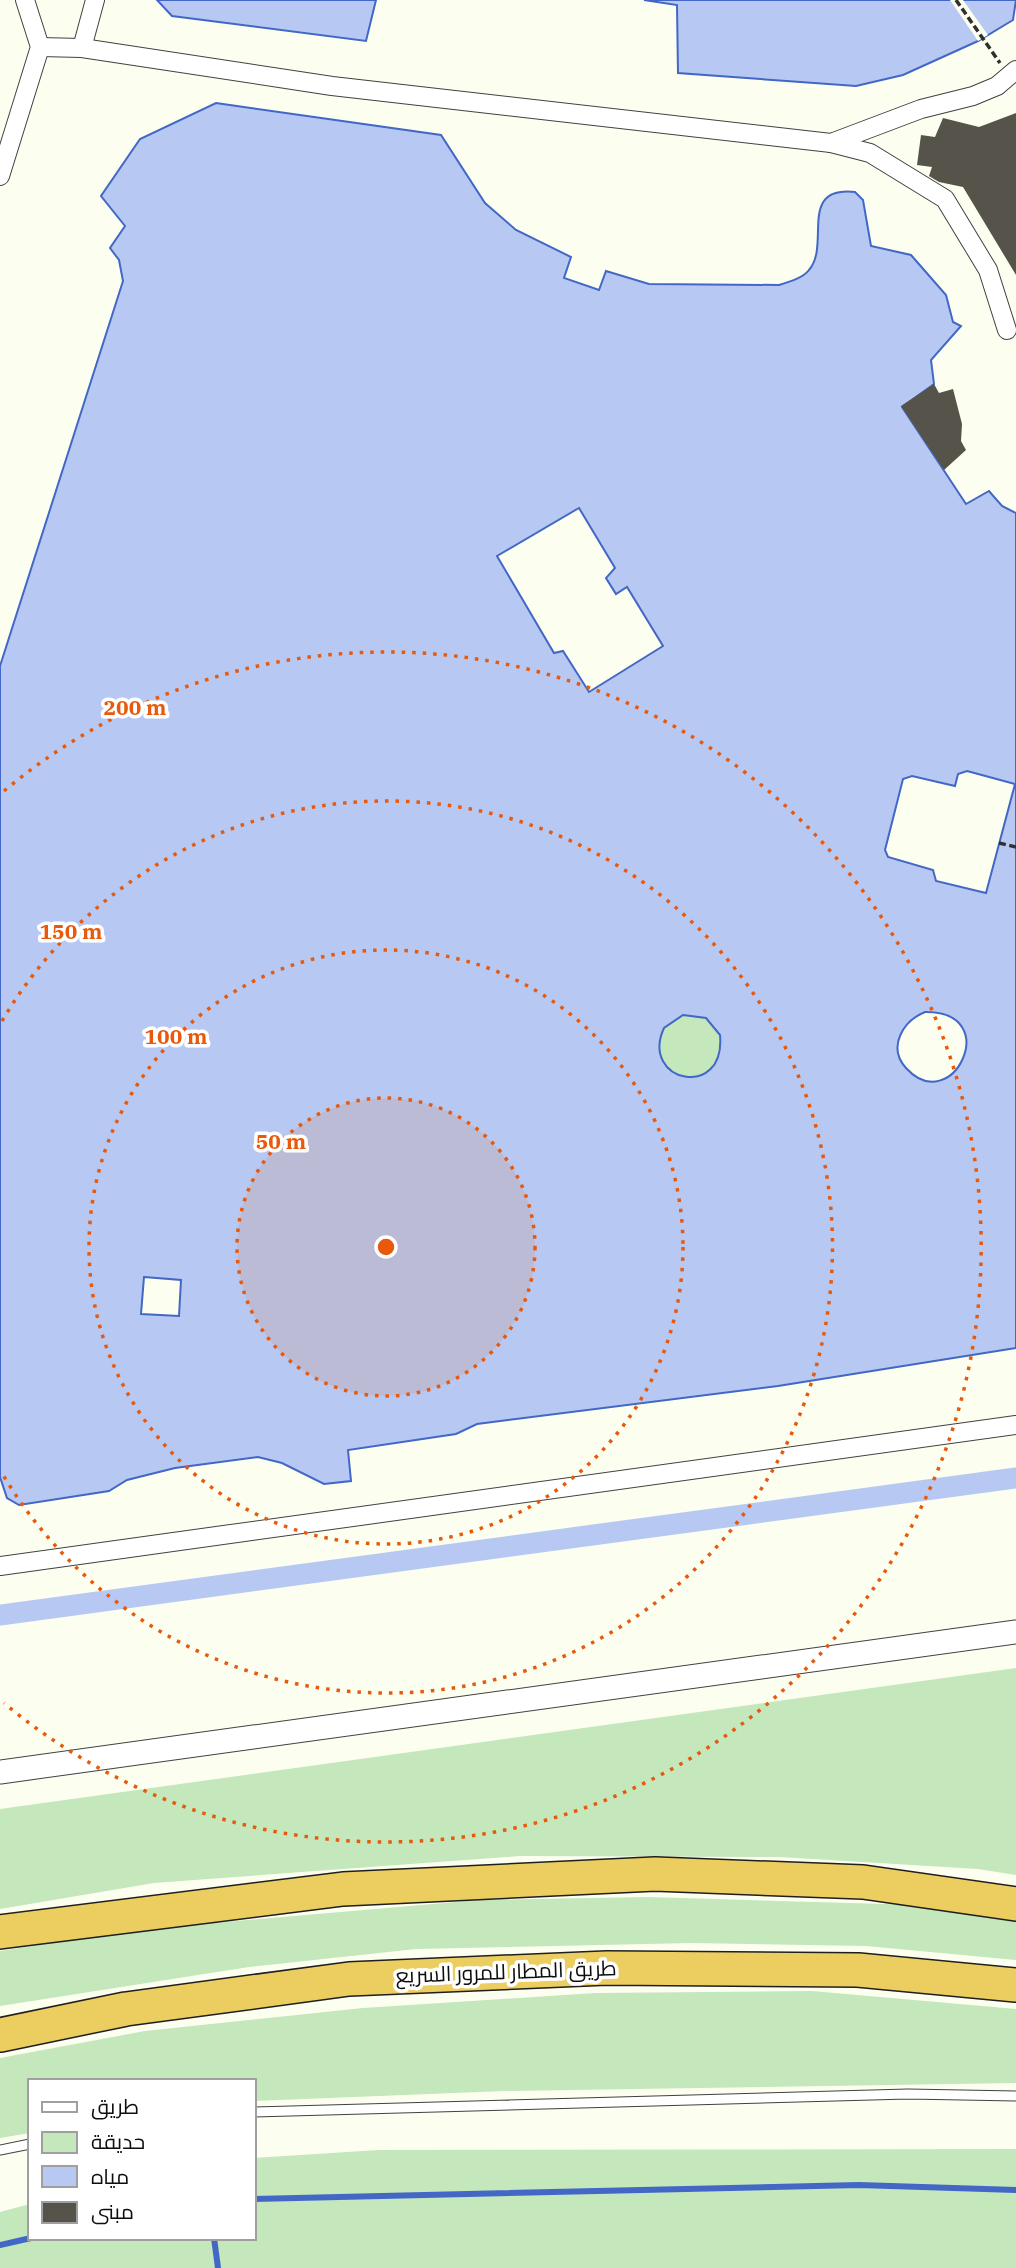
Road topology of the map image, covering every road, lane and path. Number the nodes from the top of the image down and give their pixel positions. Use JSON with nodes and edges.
{"nodes":[{"id":1,"x":25,"y":0,"type":"edge"},
{"id":2,"x":95,"y":0,"type":"edge"},
{"id":3,"x":956,"y":0,"type":"edge"},
{"id":4,"x":40,"y":47,"type":"junction"},
{"id":5,"x":82,"y":48,"type":"junction"},
{"id":6,"x":1013,"y":73,"type":"edge"},
{"id":7,"x":831,"y":143,"type":"junction"},
{"id":8,"x":0,"y":176,"type":"edge"},
{"id":9,"x":1007,"y":330,"type":"dead end"},
{"id":10,"x":999,"y":843,"type":"dead end"},
{"id":11,"x":1016,"y":847,"type":"edge"},
{"id":12,"x":1016,"y":1425,"type":"edge"},
{"id":13,"x":0,"y":1566,"type":"edge"},
{"id":14,"x":1016,"y":1632,"type":"edge"},
{"id":15,"x":0,"y":1772,"type":"edge"},
{"id":16,"x":1016,"y":1904,"type":"edge"},
{"id":17,"x":0,"y":1932,"type":"edge"},
{"id":18,"x":1016,"y":1984,"type":"edge"},
{"id":19,"x":0,"y":2035,"type":"edge"},
{"id":20,"x":1016,"y":2096,"type":"edge"},
{"id":21,"x":256,"y":2112,"type":"edge"},
{"id":22,"x":28,"y":2144,"type":"edge"},
{"id":23,"x":0,"y":2150,"type":"edge"}],
"edges":[{"from":1,"to":4,"type":"street"},
{"from":2,"to":5,"type":"street"},
{"from":3,"to":6,"type":"path"},
{"from":4,"to":5,"type":"street"},
{"from":4,"to":8,"type":"street"},
{"from":5,"to":7,"type":"street"},
{"from":6,"to":7,"type":"street"},
{"from":7,"to":9,"type":"street"},
{"from":10,"to":11,"type":"path"},
{"from":12,"to":13,"type":"street"},
{"from":14,"to":15,"type":"street"},
{"from":16,"to":17,"type":"highway"},
{"from":18,"to":19,"type":"highway","name":"طريق المطار للمرور السريع"},
{"from":20,"to":21,"type":"lane"},
{"from":22,"to":23,"type":"lane"}]}
